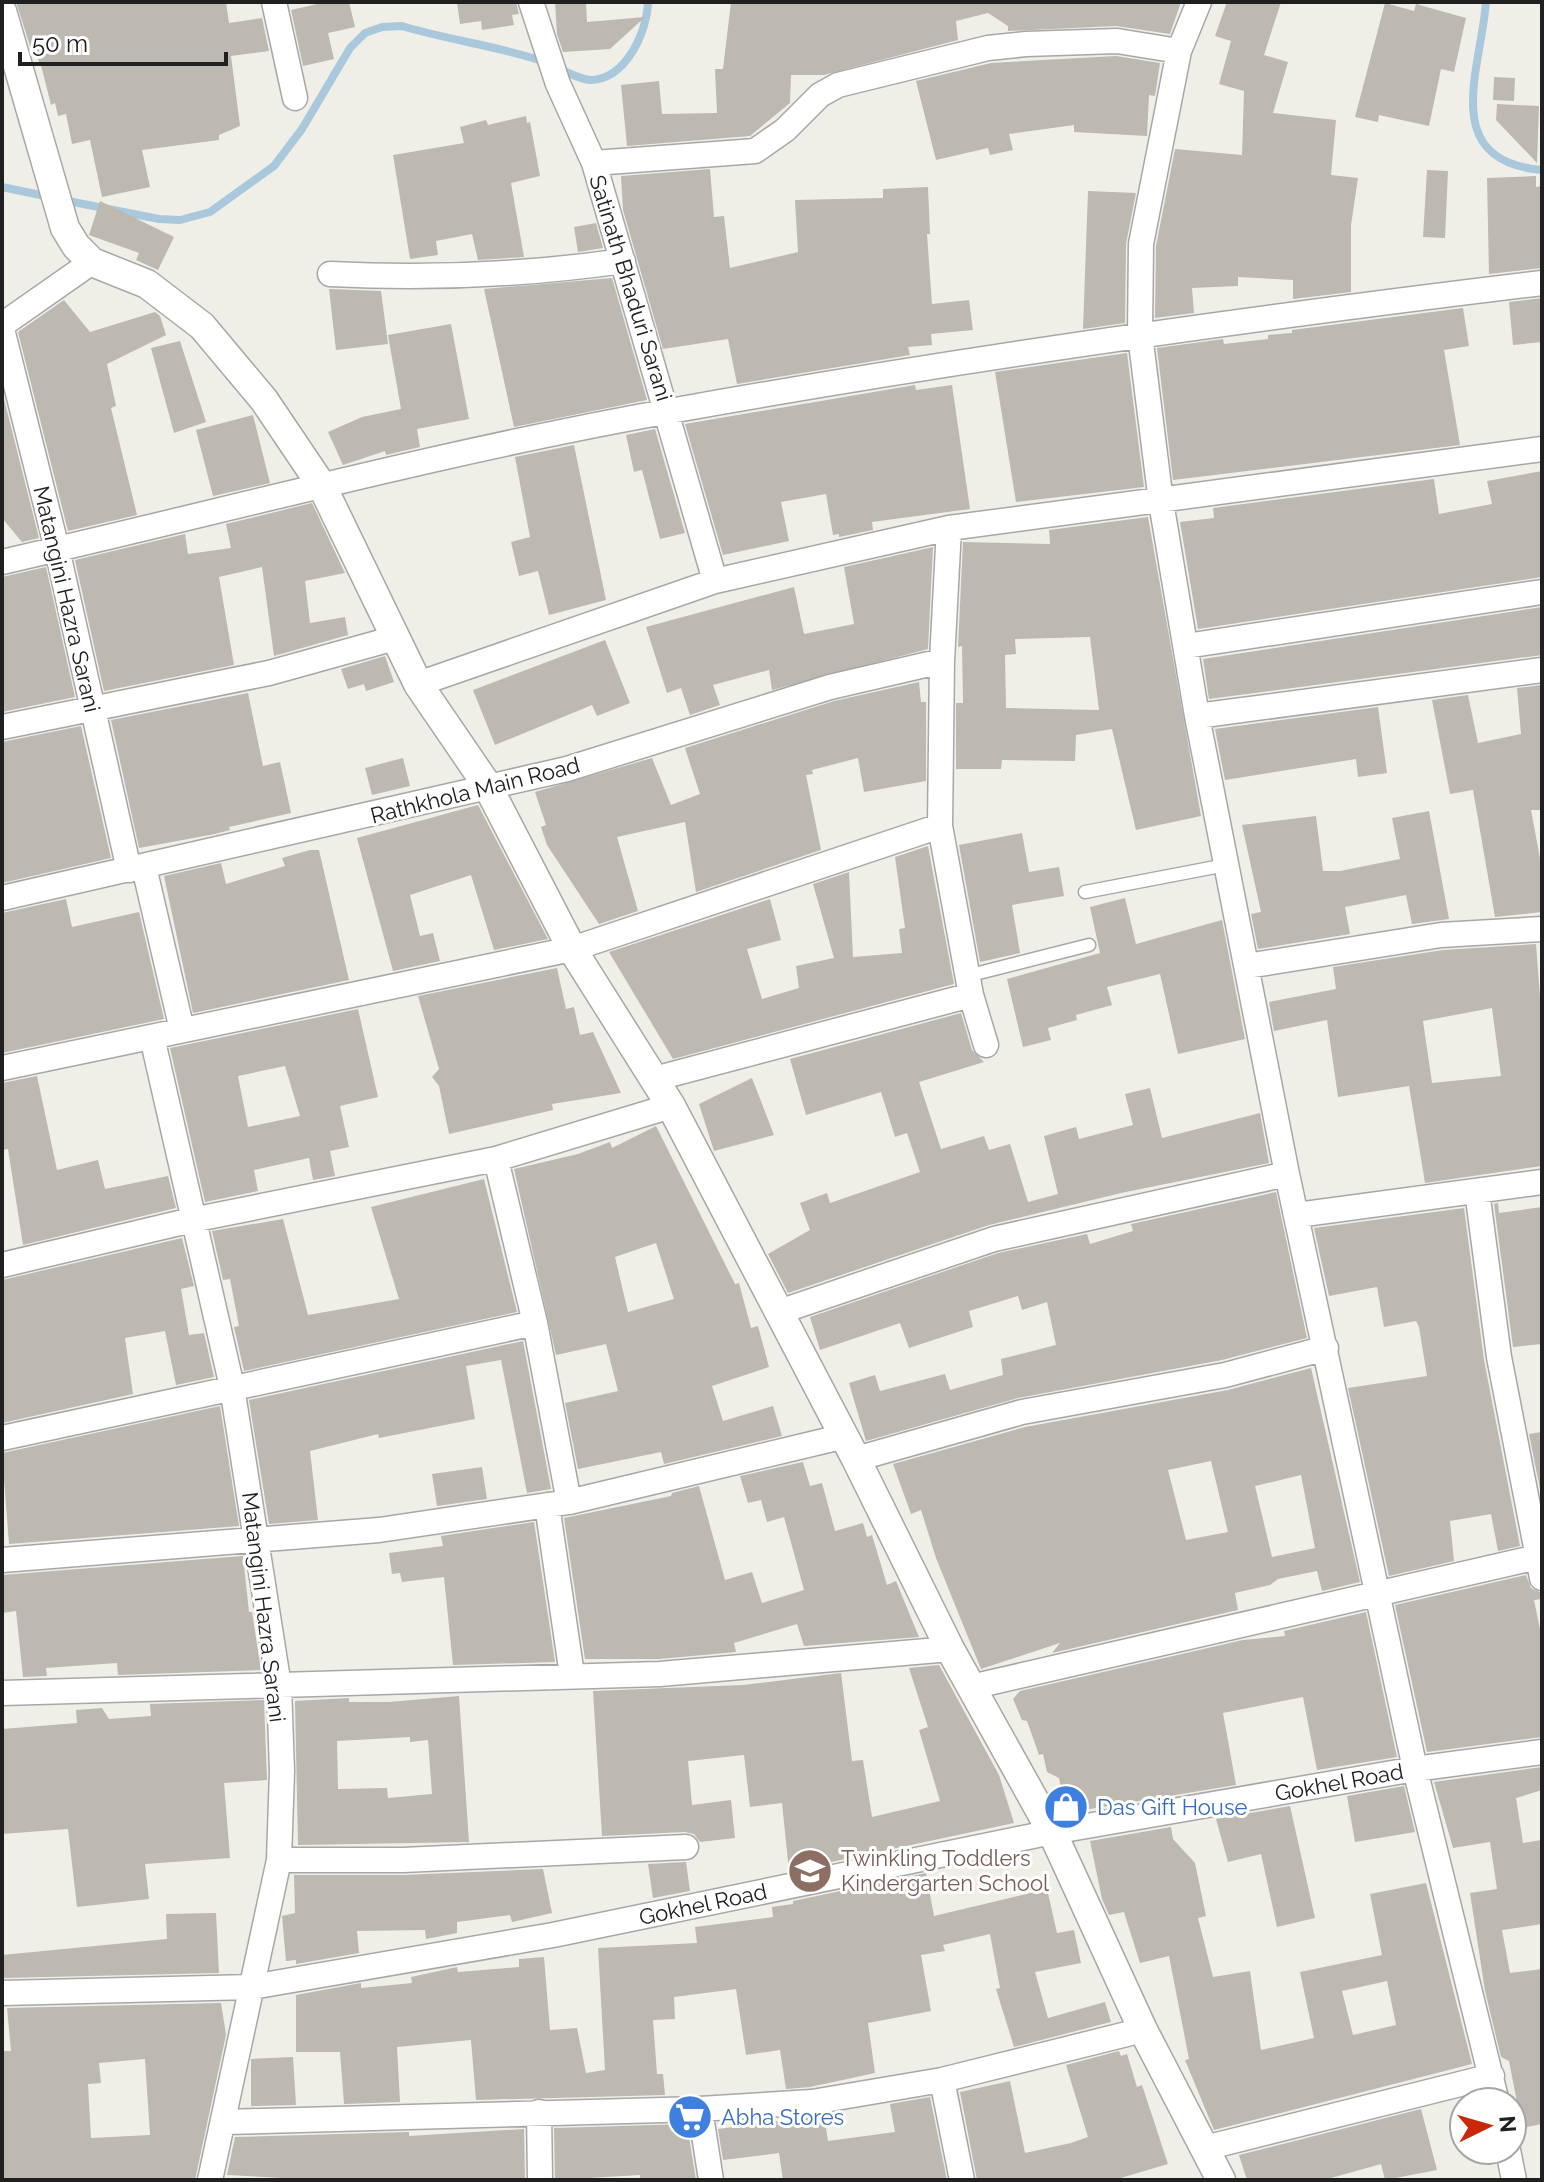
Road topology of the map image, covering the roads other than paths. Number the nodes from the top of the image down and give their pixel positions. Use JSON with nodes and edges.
{"nodes":[{"id":1,"x":274,"y":2,"type":"edge"},
{"id":2,"x":531,"y":2,"type":"edge"},
{"id":3,"x":1199,"y":2,"type":"edge"},
{"id":4,"x":2,"y":11,"type":"edge"},
{"id":5,"x":1179,"y":51,"type":"junction"},
{"id":6,"x":295,"y":98,"type":"dead end"},
{"id":7,"x":594,"y":163,"type":"junction"},
{"id":8,"x":623,"y":261,"type":"junction"},
{"id":9,"x":92,"y":262,"type":"junction"},
{"id":10,"x":330,"y":274,"type":"dead end"},
{"id":11,"x":1542,"y":283,"type":"edge"},
{"id":12,"x":2,"y":327,"type":"edge"},
{"id":13,"x":1140,"y":335,"type":"junction"},
{"id":14,"x":668,"y":411,"type":"junction"},
{"id":15,"x":1542,"y":449,"type":"edge"},
{"id":16,"x":322,"y":486,"type":"junction"},
{"id":17,"x":1161,"y":502,"type":"junction"},
{"id":18,"x":949,"y":528,"type":"junction"},
{"id":19,"x":57,"y":549,"type":"junction"},
{"id":20,"x":2,"y":562,"type":"edge"},
{"id":21,"x":715,"y":581,"type":"junction"},
{"id":22,"x":1542,"y":592,"type":"edge"},
{"id":23,"x":395,"y":638,"type":"junction"},
{"id":24,"x":1186,"y":646,"type":"junction"},
{"id":25,"x":942,"y":661,"type":"junction"},
{"id":26,"x":1542,"y":670,"type":"edge"},
{"id":27,"x":418,"y":684,"type":"junction"},
{"id":28,"x":92,"y":707,"type":"junction"},
{"id":29,"x":1197,"y":716,"type":"junction"},
{"id":30,"x":2,"y":727,"type":"edge"},
{"id":31,"x":487,"y":785,"type":"junction"},
{"id":32,"x":940,"y":826,"type":"junction"},
{"id":33,"x":1226,"y":865,"type":"junction"},
{"id":34,"x":137,"y":869,"type":"junction"},
{"id":35,"x":1085,"y":892,"type":"dead end"},
{"id":36,"x":2,"y":898,"type":"edge"},
{"id":37,"x":1542,"y":929,"type":"edge"},
{"id":38,"x":1089,"y":945,"type":"dead end"},
{"id":39,"x":572,"y":949,"type":"junction"},
{"id":40,"x":1247,"y":966,"type":"junction"},
{"id":41,"x":969,"y":986,"type":"junction"},
{"id":42,"x":182,"y":1030,"type":"junction"},
{"id":43,"x":152,"y":1037,"type":"junction"},
{"id":44,"x":986,"y":1045,"type":"dead end"},
{"id":45,"x":2,"y":1068,"type":"edge"},
{"id":46,"x":654,"y":1079,"type":"junction"},
{"id":47,"x":671,"y":1106,"type":"junction"},
{"id":48,"x":496,"y":1159,"type":"junction"},
{"id":49,"x":1287,"y":1174,"type":"junction"},
{"id":50,"x":1542,"y":1182,"type":"edge"},
{"id":51,"x":1477,"y":1191,"type":"junction"},
{"id":52,"x":1297,"y":1215,"type":"junction"},
{"id":53,"x":192,"y":1220,"type":"junction"},
{"id":54,"x":2,"y":1265,"type":"edge"},
{"id":55,"x":779,"y":1312,"type":"junction"},
{"id":56,"x":535,"y":1323,"type":"junction"},
{"id":57,"x":1326,"y":1348,"type":"junction"},
{"id":58,"x":232,"y":1387,"type":"junction"},
{"id":59,"x":2,"y":1438,"type":"edge"},
{"id":60,"x":850,"y":1448,"type":"junction"},
{"id":61,"x":558,"y":1503,"type":"junction"},
{"id":62,"x":258,"y":1540,"type":"junction"},
{"id":63,"x":2,"y":1560,"type":"edge"},
{"id":64,"x":1541,"y":1564,"type":"edge"},
{"id":65,"x":1378,"y":1594,"type":"junction"},
{"id":66,"x":950,"y":1649,"type":"junction"},
{"id":67,"x":572,"y":1675,"type":"junction"},
{"id":68,"x":279,"y":1686,"type":"junction"},
{"id":69,"x":971,"y":1687,"type":"junction"},
{"id":70,"x":2,"y":1693,"type":"edge"},
{"id":71,"x":1542,"y":1752,"type":"edge"},
{"id":72,"x":1415,"y":1769,"type":"junction"},
{"id":73,"x":1052,"y":1832,"type":"junction"},
{"id":74,"x":686,"y":1847,"type":"dead end"},
{"id":75,"x":279,"y":1860,"type":"junction"},
{"id":76,"x":252,"y":1987,"type":"junction"},
{"id":77,"x":2,"y":1993,"type":"edge"},
{"id":78,"x":1143,"y":2030,"type":"junction"},
{"id":79,"x":1492,"y":2076,"type":"junction"},
{"id":80,"x":942,"y":2080,"type":"junction"},
{"id":81,"x":1494,"y":2086,"type":"edge"},
{"id":82,"x":700,"y":2109,"type":"junction"},
{"id":83,"x":539,"y":2112,"type":"junction"},
{"id":84,"x":224,"y":2122,"type":"junction"},
{"id":85,"x":1205,"y":2148,"type":"junction"},
{"id":86,"x":210,"y":2180,"type":"edge"},
{"id":87,"x":540,"y":2180,"type":"edge"},
{"id":88,"x":711,"y":2180,"type":"edge"},
{"id":89,"x":962,"y":2180,"type":"edge"},
{"id":90,"x":1221,"y":2180,"type":"edge"}],
"edges":[{"from":1,"to":6,"type":"street"},
{"from":2,"to":7,"type":"street","name":"Satinath Bhaduri Sarani"},
{"from":3,"to":5,"type":"street"},
{"from":4,"to":9,"type":"street"},
{"from":5,"to":7,"type":"street"},
{"from":5,"to":13,"type":"street"},
{"from":7,"to":8,"type":"street","name":"Satinath Bhaduri Sarani"},
{"from":8,"to":10,"type":"street"},
{"from":8,"to":14,"type":"street","name":"Satinath Bhaduri Sarani"},
{"from":9,"to":12,"type":"street"},
{"from":9,"to":16,"type":"street"},
{"from":11,"to":13,"type":"street"},
{"from":12,"to":19,"type":"street","name":"Matangini Hazra Sarani"},
{"from":13,"to":14,"type":"street"},
{"from":13,"to":17,"type":"street"},
{"from":14,"to":16,"type":"street"},
{"from":14,"to":21,"type":"street","name":"Satinath Bhaduri Sarani"},
{"from":15,"to":17,"type":"street"},
{"from":16,"to":19,"type":"street"},
{"from":16,"to":23,"type":"street"},
{"from":17,"to":18,"type":"street"},
{"from":17,"to":24,"type":"street"},
{"from":18,"to":21,"type":"street"},
{"from":18,"to":25,"type":"street"},
{"from":19,"to":20,"type":"street"},
{"from":19,"to":28,"type":"street","name":"Matangini Hazra Sarani"},
{"from":21,"to":27,"type":"street"},
{"from":22,"to":24,"type":"street"},
{"from":23,"to":27,"type":"street"},
{"from":23,"to":28,"type":"street"},
{"from":24,"to":29,"type":"street"},
{"from":25,"to":31,"type":"street","name":"Rathkhola Main Road"},
{"from":25,"to":32,"type":"street"},
{"from":26,"to":29,"type":"street"},
{"from":27,"to":31,"type":"street"},
{"from":28,"to":30,"type":"street"},
{"from":28,"to":34,"type":"street","name":"Matangini Hazra Sarani"},
{"from":29,"to":33,"type":"street"},
{"from":31,"to":34,"type":"street","name":"Rathkhola Main Road"},
{"from":31,"to":39,"type":"street"},
{"from":32,"to":39,"type":"street"},
{"from":32,"to":41,"type":"street"},
{"from":33,"to":35,"type":"lane"},
{"from":33,"to":40,"type":"street"},
{"from":34,"to":36,"type":"street","name":"Rathkhola Main Road"},
{"from":34,"to":42,"type":"street","name":"Matangini Hazra Sarani"},
{"from":37,"to":40,"type":"street"},
{"from":38,"to":41,"type":"lane"},
{"from":39,"to":42,"type":"street"},
{"from":39,"to":46,"type":"street"},
{"from":40,"to":49,"type":"street"},
{"from":41,"to":44,"type":"street"},
{"from":41,"to":46,"type":"street"},
{"from":42,"to":43,"type":"street"},
{"from":43,"to":45,"type":"street"},
{"from":43,"to":53,"type":"street","name":"Matangini Hazra Sarani"},
{"from":46,"to":47,"type":"street"},
{"from":47,"to":48,"type":"street"},
{"from":47,"to":55,"type":"street"},
{"from":48,"to":53,"type":"street"},
{"from":48,"to":56,"type":"street"},
{"from":49,"to":52,"type":"street"},
{"from":49,"to":55,"type":"street"},
{"from":50,"to":51,"type":"street"},
{"from":51,"to":52,"type":"street"},
{"from":51,"to":64,"type":"street"},
{"from":52,"to":57,"type":"street"},
{"from":53,"to":54,"type":"street"},
{"from":53,"to":58,"type":"street","name":"Matangini Hazra Sarani"},
{"from":55,"to":60,"type":"street"},
{"from":56,"to":58,"type":"street"},
{"from":56,"to":61,"type":"street"},
{"from":57,"to":60,"type":"street"},
{"from":57,"to":65,"type":"street"},
{"from":58,"to":59,"type":"street"},
{"from":58,"to":62,"type":"street","name":"Matangini Hazra Sarani"},
{"from":60,"to":61,"type":"street"},
{"from":60,"to":66,"type":"street"},
{"from":61,"to":62,"type":"street"},
{"from":61,"to":67,"type":"street"},
{"from":62,"to":63,"type":"street"},
{"from":62,"to":68,"type":"street","name":"Matangini Hazra Sarani"},
{"from":64,"to":65,"type":"street"},
{"from":65,"to":69,"type":"street"},
{"from":65,"to":72,"type":"street"},
{"from":66,"to":67,"type":"street"},
{"from":66,"to":69,"type":"street"},
{"from":67,"to":68,"type":"street"},
{"from":68,"to":70,"type":"street"},
{"from":68,"to":75,"type":"street","name":"Matangini Hazra Sarani"},
{"from":69,"to":73,"type":"street"},
{"from":71,"to":72,"type":"street","name":"Gokhel Road"},
{"from":72,"to":73,"type":"street","name":"Gokhel Road"},
{"from":72,"to":79,"type":"street"},
{"from":73,"to":76,"type":"street","name":"Gokhel Road"},
{"from":73,"to":78,"type":"street"},
{"from":74,"to":75,"type":"street"},
{"from":75,"to":76,"type":"street","name":"Matangini Hazra Sarani"},
{"from":76,"to":77,"type":"street","name":"Gokhel Road"},
{"from":76,"to":84,"type":"street","name":"Matangini Hazra Sarani"},
{"from":78,"to":80,"type":"street"},
{"from":78,"to":85,"type":"street"},
{"from":79,"to":81,"type":"street"},
{"from":79,"to":85,"type":"street"},
{"from":80,"to":82,"type":"street"},
{"from":80,"to":89,"type":"street"},
{"from":82,"to":83,"type":"street"},
{"from":82,"to":88,"type":"street"},
{"from":83,"to":84,"type":"street"},
{"from":83,"to":87,"type":"street"},
{"from":84,"to":86,"type":"street","name":"Matangini Hazra Sarani"},
{"from":85,"to":90,"type":"street"}]}
